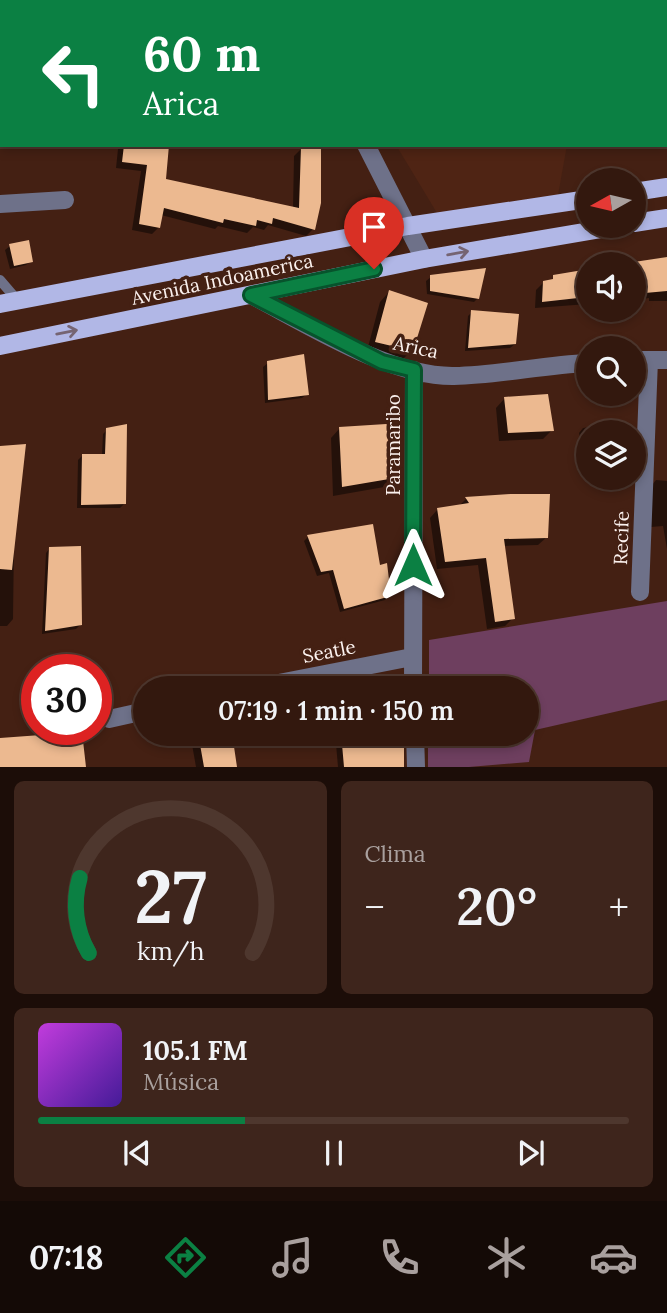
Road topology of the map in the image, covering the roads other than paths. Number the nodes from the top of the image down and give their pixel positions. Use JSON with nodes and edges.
{"nodes":[{"id":1,"x":367,"y":147,"type":"edge"},
{"id":2,"x":667,"y":187,"type":"edge"},
{"id":3,"x":646,"y":190,"type":"edge"},
{"id":4,"x":65,"y":200,"type":"dead end"},
{"id":5,"x":576,"y":201,"type":"edge"},
{"id":6,"x":0,"y":204,"type":"edge"},
{"id":7,"x":667,"y":218,"type":"edge"},
{"id":8,"x":646,"y":221,"type":"edge"},
{"id":9,"x":408,"y":226,"type":"junction"},
{"id":10,"x":576,"y":233,"type":"edge"},
{"id":11,"x":424,"y":258,"type":"junction"},
{"id":12,"x":0,"y":280,"type":"edge"},
{"id":13,"x":251,"y":295,"type":"junction"},
{"id":14,"x":9,"y":302,"type":"edge"},
{"id":15,"x":0,"y":346,"type":"edge"},
{"id":16,"x":650,"y":360,"type":"edge"},
{"id":17,"x":576,"y":364,"type":"edge"},
{"id":18,"x":414,"y":370,"type":"junction"},
{"id":19,"x":640,"y":592,"type":"dead end"},
{"id":20,"x":412,"y":657,"type":"junction"},
{"id":21,"x":315,"y":676,"type":"edge"},
{"id":22,"x":413,"y":676,"type":"edge"},
{"id":23,"x":133,"y":714,"type":"edge"},
{"id":24,"x":112,"y":718,"type":"edge"},
{"id":25,"x":415,"y":746,"type":"edge"},
{"id":26,"x":416,"y":767,"type":"edge"}],
"edges":[{"from":1,"to":9,"type":"street"},
{"from":2,"to":3,"type":"main road"},
{"from":4,"to":6,"type":"street"},
{"from":5,"to":9,"type":"main road","name":"Avenida Indoamerica"},
{"from":7,"to":8,"type":"main road"},
{"from":9,"to":11,"type":"street"},
{"from":9,"to":14,"type":"main road","name":"Avenida Indoamerica"},
{"from":11,"to":10,"type":"main road","name":"Avenida Indoamerica","one_way":true},
{"from":11,"to":13,"type":"main road","name":"Avenida Indoamerica"},
{"from":12,"to":14,"type":"lane"},
{"from":15,"to":13,"type":"main road","name":"Avenida Indoamerica","one_way":true},
{"from":13,"to":18,"type":"street","name":"Arica"},
{"from":16,"to":19,"type":"street","name":"Recife"},
{"from":17,"to":18,"type":"street","name":"Arica"},
{"from":18,"to":20,"type":"street","name":"Paramaribo"},
{"from":20,"to":21,"type":"street","name":"Seatle"},
{"from":20,"to":22,"type":"street","name":"Paramaribo"},
{"from":23,"to":24,"type":"street"},
{"from":25,"to":26,"type":"street"}]}
